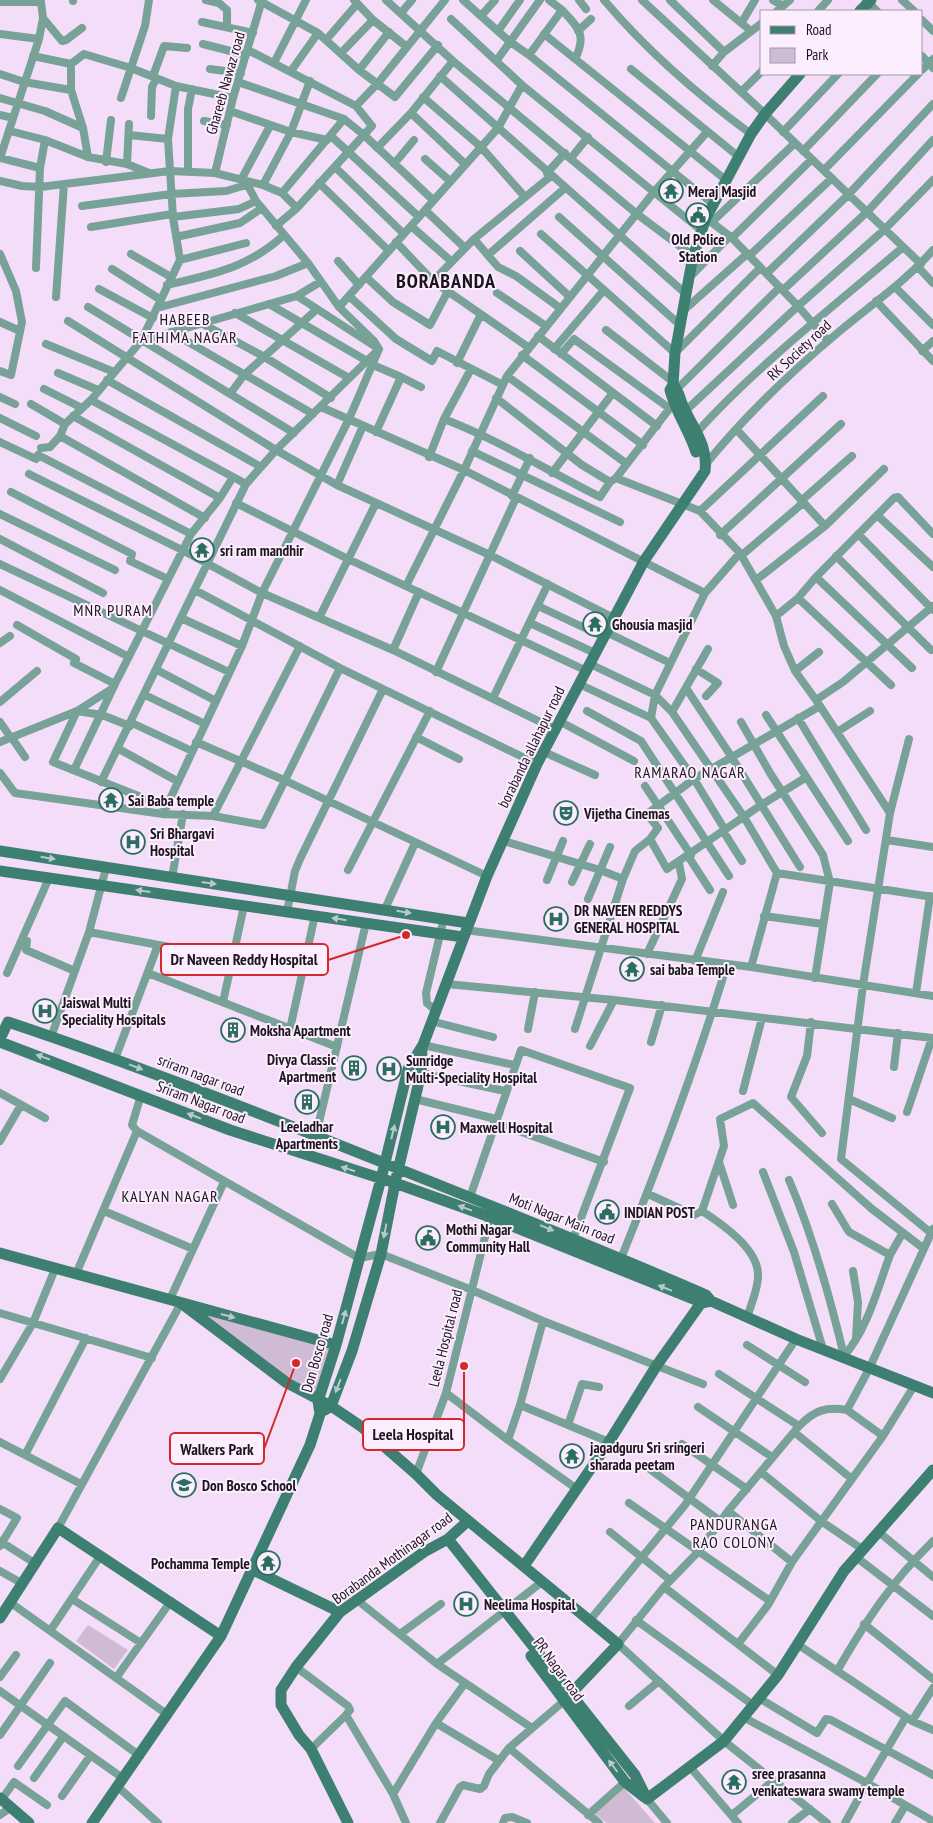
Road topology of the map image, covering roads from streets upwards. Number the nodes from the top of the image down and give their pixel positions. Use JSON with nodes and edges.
{"nodes":[{"id":1,"x":149,"y":0,"type":"edge"},
{"id":2,"x":206,"y":0,"type":"edge"},
{"id":3,"x":306,"y":0,"type":"edge"},
{"id":4,"x":386,"y":0,"type":"edge"},
{"id":5,"x":412,"y":0,"type":"edge"},
{"id":6,"x":463,"y":0,"type":"edge"},
{"id":7,"x":495,"y":0,"type":"edge"},
{"id":8,"x":520,"y":0,"type":"edge"},
{"id":9,"x":540,"y":0,"type":"edge"},
{"id":10,"x":549,"y":0,"type":"edge"},
{"id":11,"x":579,"y":0,"type":"edge"},
{"id":12,"x":604,"y":0,"type":"edge"},
{"id":13,"x":642,"y":0,"type":"edge"},
{"id":14,"x":670,"y":0,"type":"edge"},
{"id":15,"x":713,"y":0,"type":"edge"},
{"id":16,"x":755,"y":0,"type":"edge"},
{"id":17,"x":773,"y":0,"type":"edge"},
{"id":18,"x":790,"y":0,"type":"edge"},
{"id":19,"x":828,"y":0,"type":"edge"},
{"id":20,"x":260,"y":1,"type":"edge"},
{"id":21,"x":442,"y":1,"type":"edge"},
{"id":22,"x":0,"y":2,"type":"edge"},
{"id":23,"x":356,"y":2,"type":"edge"},
{"id":24,"x":784,"y":6,"type":"junction"},
{"id":25,"x":586,"y":9,"type":"dead end"},
{"id":26,"x":562,"y":10,"type":"junction"},
{"id":27,"x":778,"y":10,"type":"edge"},
{"id":28,"x":819,"y":10,"type":"edge"},
{"id":29,"x":401,"y":12,"type":"junction"},
{"id":30,"x":481,"y":16,"type":"junction"},
{"id":31,"x":43,"y":18,"type":"junction"},
{"id":32,"x":451,"y":19,"type":"dead end"},
{"id":33,"x":591,"y":19,"type":"dead end"},
{"id":34,"x":295,"y":20,"type":"junction"},
{"id":35,"x":373,"y":20,"type":"junction"},
{"id":36,"x":923,"y":21,"type":"edge"},
{"id":37,"x":202,"y":22,"type":"dead end"},
{"id":38,"x":742,"y":22,"type":"junction"},
{"id":39,"x":760,"y":24,"type":"edge"},
{"id":40,"x":227,"y":27,"type":"junction"},
{"id":41,"x":82,"y":28,"type":"dead end"},
{"id":42,"x":420,"y":29,"type":"junction"},
{"id":43,"x":498,"y":31,"type":"junction"},
{"id":44,"x":578,"y":31,"type":"junction"},
{"id":45,"x":751,"y":31,"type":"junction"},
{"id":46,"x":933,"y":31,"type":"edge"},
{"id":47,"x":389,"y":32,"type":"junction"},
{"id":48,"x":253,"y":33,"type":"junction"},
{"id":49,"x":318,"y":33,"type":"junction"},
{"id":50,"x":0,"y":34,"type":"edge"},
{"id":51,"x":544,"y":34,"type":"junction"},
{"id":52,"x":39,"y":39,"type":"junction"},
{"id":53,"x":326,"y":40,"type":"junction"},
{"id":54,"x":509,"y":41,"type":"junction"},
{"id":55,"x":203,"y":44,"type":"dead end"},
{"id":56,"x":438,"y":45,"type":"junction"},
{"id":57,"x":407,"y":47,"type":"junction"},
{"id":58,"x":187,"y":48,"type":"dead end"},
{"id":59,"x":724,"y":52,"type":"junction"},
{"id":60,"x":247,"y":53,"type":"junction"},
{"id":61,"x":341,"y":53,"type":"junction"},
{"id":62,"x":529,"y":55,"type":"junction"},
{"id":63,"x":33,"y":56,"type":"junction"},
{"id":64,"x":576,"y":59,"type":"junction"},
{"id":65,"x":497,"y":60,"type":"junction"},
{"id":66,"x":453,"y":61,"type":"junction"},
{"id":67,"x":274,"y":63,"type":"junction"},
{"id":68,"x":71,"y":64,"type":"junction"},
{"id":69,"x":712,"y":66,"type":"junction"},
{"id":70,"x":131,"y":68,"type":"junction"},
{"id":71,"x":210,"y":69,"type":"dead end"},
{"id":72,"x":631,"y":69,"type":"dead end"},
{"id":73,"x":359,"y":70,"type":"junction"},
{"id":74,"x":291,"y":72,"type":"junction"},
{"id":75,"x":760,"y":73,"type":"edge"},
{"id":76,"x":0,"y":74,"type":"edge"},
{"id":77,"x":799,"y":75,"type":"edge"},
{"id":78,"x":837,"y":75,"type":"edge"},
{"id":79,"x":876,"y":75,"type":"edge"},
{"id":80,"x":917,"y":75,"type":"edge"},
{"id":81,"x":440,"y":76,"type":"junction"},
{"id":82,"x":154,"y":78,"type":"junction"},
{"id":83,"x":239,"y":78,"type":"junction"},
{"id":84,"x":310,"y":81,"type":"junction"},
{"id":85,"x":24,"y":82,"type":"junction"},
{"id":86,"x":378,"y":83,"type":"junction"},
{"id":87,"x":522,"y":85,"type":"junction"},
{"id":88,"x":176,"y":86,"type":"junction"},
{"id":89,"x":192,"y":89,"type":"junction"},
{"id":90,"x":71,"y":90,"type":"junction"},
{"id":91,"x":741,"y":92,"type":"junction"},
{"id":92,"x":423,"y":97,"type":"junction"},
{"id":93,"x":0,"y":98,"type":"edge"},
{"id":94,"x":121,"y":98,"type":"dead end"},
{"id":95,"x":233,"y":98,"type":"junction"},
{"id":96,"x":18,"y":104,"type":"junction"},
{"id":97,"x":303,"y":104,"type":"junction"},
{"id":98,"x":933,"y":104,"type":"edge"},
{"id":99,"x":356,"y":106,"type":"junction"},
{"id":100,"x":510,"y":108,"type":"junction"},
{"id":101,"x":230,"y":111,"type":"junction"},
{"id":102,"x":411,"y":113,"type":"junction"},
{"id":103,"x":765,"y":114,"type":"junction"},
{"id":104,"x":0,"y":115,"type":"edge"},
{"id":105,"x":152,"y":116,"type":"dead end"},
{"id":106,"x":13,"y":118,"type":"junction"},
{"id":107,"x":344,"y":119,"type":"junction"},
{"id":108,"x":111,"y":120,"type":"dead end"},
{"id":109,"x":204,"y":121,"type":"dead end"},
{"id":110,"x":129,"y":124,"type":"dead end"},
{"id":111,"x":226,"y":125,"type":"junction"},
{"id":112,"x":270,"y":126,"type":"junction"},
{"id":113,"x":83,"y":128,"type":"junction"},
{"id":114,"x":498,"y":128,"type":"junction"},
{"id":115,"x":10,"y":131,"type":"junction"},
{"id":116,"x":291,"y":132,"type":"junction"},
{"id":117,"x":707,"y":132,"type":"junction"},
{"id":118,"x":783,"y":132,"type":"junction"},
{"id":119,"x":752,"y":134,"type":"junction"},
{"id":120,"x":364,"y":135,"type":"junction"},
{"id":121,"x":129,"y":136,"type":"junction"},
{"id":122,"x":588,"y":137,"type":"junction"},
{"id":123,"x":329,"y":138,"type":"junction"},
{"id":124,"x":168,"y":139,"type":"junction"},
{"id":125,"x":45,"y":140,"type":"junction"},
{"id":126,"x":414,"y":140,"type":"dead end"},
{"id":127,"x":933,"y":140,"type":"edge"},
{"id":128,"x":795,"y":143,"type":"junction"},
{"id":129,"x":481,"y":147,"type":"junction"},
{"id":130,"x":377,"y":148,"type":"junction"},
{"id":131,"x":803,"y":151,"type":"junction"},
{"id":132,"x":349,"y":152,"type":"junction"},
{"id":133,"x":690,"y":152,"type":"junction"},
{"id":134,"x":0,"y":155,"type":"edge"},
{"id":135,"x":568,"y":155,"type":"junction"},
{"id":136,"x":88,"y":157,"type":"junction"},
{"id":137,"x":739,"y":157,"type":"junction"},
{"id":138,"x":425,"y":159,"type":"dead end"},
{"id":139,"x":812,"y":159,"type":"junction"},
{"id":140,"x":106,"y":162,"type":"junction"},
{"id":141,"x":127,"y":164,"type":"junction"},
{"id":142,"x":394,"y":164,"type":"junction"},
{"id":143,"x":465,"y":164,"type":"junction"},
{"id":144,"x":335,"y":167,"type":"junction"},
{"id":145,"x":40,"y":168,"type":"junction"},
{"id":146,"x":824,"y":170,"type":"junction"},
{"id":147,"x":170,"y":171,"type":"junction"},
{"id":148,"x":188,"y":171,"type":"junction"},
{"id":149,"x":672,"y":171,"type":"junction"},
{"id":150,"x":215,"y":173,"type":"junction"},
{"id":151,"x":151,"y":174,"type":"junction"},
{"id":152,"x":549,"y":175,"type":"junction"},
{"id":153,"x":832,"y":178,"type":"junction"},
{"id":154,"x":726,"y":180,"type":"junction"},
{"id":155,"x":933,"y":180,"type":"edge"},
{"id":156,"x":0,"y":181,"type":"edge"},
{"id":157,"x":450,"y":181,"type":"junction"},
{"id":158,"x":244,"y":182,"type":"junction"},
{"id":159,"x":320,"y":183,"type":"junction"},
{"id":160,"x":64,"y":184,"type":"junction"},
{"id":161,"x":264,"y":185,"type":"junction"},
{"id":162,"x":40,"y":187,"type":"junction"},
{"id":163,"x":565,"y":188,"type":"junction"},
{"id":164,"x":654,"y":192,"type":"junction"},
{"id":165,"x":282,"y":193,"type":"junction"},
{"id":166,"x":171,"y":194,"type":"junction"},
{"id":167,"x":847,"y":196,"type":"junction"},
{"id":168,"x":525,"y":197,"type":"junction"},
{"id":169,"x":433,"y":200,"type":"junction"},
{"id":170,"x":256,"y":201,"type":"junction"},
{"id":171,"x":713,"y":204,"type":"junction"},
{"id":172,"x":82,"y":206,"type":"dead end"},
{"id":173,"x":262,"y":208,"type":"junction"},
{"id":174,"x":297,"y":208,"type":"junction"},
{"id":175,"x":425,"y":210,"type":"junction"},
{"id":176,"x":867,"y":212,"type":"junction"},
{"id":177,"x":636,"y":214,"type":"junction"},
{"id":178,"x":172,"y":216,"type":"junction"},
{"id":179,"x":419,"y":217,"type":"junction"},
{"id":180,"x":558,"y":217,"type":"dead end"},
{"id":181,"x":709,"y":220,"type":"junction"},
{"id":182,"x":276,"y":226,"type":"junction"},
{"id":183,"x":411,"y":226,"type":"junction"},
{"id":184,"x":91,"y":227,"type":"dead end"},
{"id":185,"x":702,"y":230,"type":"junction"},
{"id":186,"x":884,"y":230,"type":"junction"},
{"id":187,"x":404,"y":234,"type":"junction"},
{"id":188,"x":541,"y":234,"type":"dead end"},
{"id":189,"x":284,"y":236,"type":"junction"},
{"id":190,"x":619,"y":236,"type":"junction"},
{"id":191,"x":176,"y":237,"type":"junction"},
{"id":192,"x":731,"y":237,"type":"junction"},
{"id":193,"x":474,"y":239,"type":"junction"},
{"id":194,"x":396,"y":242,"type":"junction"},
{"id":195,"x":246,"y":243,"type":"dead end"},
{"id":196,"x":465,"y":248,"type":"junction"},
{"id":197,"x":902,"y":248,"type":"junction"},
{"id":198,"x":933,"y":250,"type":"edge"},
{"id":199,"x":389,"y":251,"type":"junction"},
{"id":200,"x":520,"y":251,"type":"dead end"},
{"id":201,"x":0,"y":254,"type":"edge"},
{"id":202,"x":131,"y":254,"type":"dead end"},
{"id":203,"x":488,"y":255,"type":"junction"},
{"id":204,"x":748,"y":255,"type":"junction"},
{"id":205,"x":693,"y":256,"type":"junction"},
{"id":206,"x":603,"y":257,"type":"junction"},
{"id":207,"x":180,"y":260,"type":"junction"},
{"id":208,"x":338,"y":261,"type":"dead end"},
{"id":209,"x":451,"y":261,"type":"junction"},
{"id":210,"x":2,"y":263,"type":"edge"},
{"id":211,"x":308,"y":263,"type":"junction"},
{"id":212,"x":919,"y":266,"type":"junction"},
{"id":213,"x":36,"y":268,"type":"dead end"},
{"id":214,"x":112,"y":269,"type":"dead end"},
{"id":215,"x":763,"y":270,"type":"junction"},
{"id":216,"x":587,"y":276,"type":"junction"},
{"id":217,"x":171,"y":277,"type":"junction"},
{"id":218,"x":366,"y":277,"type":"junction"},
{"id":219,"x":689,"y":278,"type":"junction"},
{"id":220,"x":433,"y":281,"type":"junction"},
{"id":221,"x":320,"y":282,"type":"junction"},
{"id":222,"x":933,"y":283,"type":"edge"},
{"id":223,"x":167,"y":285,"type":"junction"},
{"id":224,"x":359,"y":285,"type":"junction"},
{"id":225,"x":895,"y":287,"type":"junction"},
{"id":226,"x":781,"y":288,"type":"junction"},
{"id":227,"x":99,"y":289,"type":"dead end"},
{"id":228,"x":604,"y":290,"type":"junction"},
{"id":229,"x":448,"y":291,"type":"junction"},
{"id":230,"x":496,"y":294,"type":"dead end"},
{"id":231,"x":686,"y":294,"type":"junction"},
{"id":232,"x":297,"y":296,"type":"junction"},
{"id":233,"x":349,"y":296,"type":"junction"},
{"id":234,"x":56,"y":297,"type":"dead end"},
{"id":235,"x":570,"y":297,"type":"junction"},
{"id":236,"x":161,"y":300,"type":"junction"},
{"id":237,"x":876,"y":301,"type":"junction"},
{"id":238,"x":269,"y":304,"type":"junction"},
{"id":239,"x":798,"y":306,"type":"junction"},
{"id":240,"x":88,"y":307,"type":"dead end"},
{"id":241,"x":339,"y":307,"type":"junction"},
{"id":242,"x":157,"y":308,"type":"junction"},
{"id":243,"x":560,"y":308,"type":"junction"},
{"id":244,"x":316,"y":310,"type":"junction"},
{"id":245,"x":683,"y":311,"type":"junction"},
{"id":246,"x":235,"y":313,"type":"junction"},
{"id":247,"x":481,"y":314,"type":"junction"},
{"id":248,"x":152,"y":318,"type":"junction"},
{"id":249,"x":68,"y":321,"type":"dead end"},
{"id":250,"x":0,"y":322,"type":"edge"},
{"id":251,"x":201,"y":323,"type":"junction"},
{"id":252,"x":303,"y":324,"type":"junction"},
{"id":253,"x":813,"y":324,"type":"junction"},
{"id":254,"x":680,"y":325,"type":"junction"},
{"id":255,"x":933,"y":325,"type":"edge"},
{"id":256,"x":546,"y":326,"type":"junction"},
{"id":257,"x":606,"y":330,"type":"dead end"},
{"id":258,"x":20,"y":331,"type":"junction"},
{"id":259,"x":171,"y":332,"type":"junction"},
{"id":260,"x":538,"y":336,"type":"junction"},
{"id":261,"x":283,"y":340,"type":"junction"},
{"id":262,"x":141,"y":341,"type":"junction"},
{"id":263,"x":828,"y":341,"type":"junction"},
{"id":264,"x":933,"y":342,"type":"edge"},
{"id":265,"x":46,"y":344,"type":"dead end"},
{"id":266,"x":528,"y":347,"type":"junction"},
{"id":267,"x":378,"y":350,"type":"junction"},
{"id":268,"x":922,"y":351,"type":"junction"},
{"id":269,"x":557,"y":352,"type":"junction"},
{"id":270,"x":675,"y":353,"type":"junction"},
{"id":271,"x":522,"y":355,"type":"junction"},
{"id":272,"x":263,"y":356,"type":"junction"},
{"id":273,"x":124,"y":358,"type":"junction"},
{"id":274,"x":933,"y":361,"type":"edge"},
{"id":275,"x":370,"y":363,"type":"junction"},
{"id":276,"x":457,"y":363,"type":"junction"},
{"id":277,"x":471,"y":369,"type":"junction"},
{"id":278,"x":0,"y":371,"type":"edge"},
{"id":279,"x":114,"y":372,"type":"junction"},
{"id":280,"x":58,"y":373,"type":"dead end"},
{"id":281,"x":244,"y":375,"type":"junction"},
{"id":282,"x":507,"y":376,"type":"junction"},
{"id":283,"x":401,"y":377,"type":"junction"},
{"id":284,"x":348,"y":378,"type":"junction"},
{"id":285,"x":107,"y":380,"type":"junction"},
{"id":286,"x":503,"y":385,"type":"junction"},
{"id":287,"x":674,"y":385,"type":"junction"},
{"id":288,"x":421,"y":387,"type":"dead end"},
{"id":289,"x":44,"y":389,"type":"dead end"},
{"id":290,"x":98,"y":390,"type":"junction"},
{"id":291,"x":230,"y":394,"type":"junction"},
{"id":292,"x":612,"y":394,"type":"junction"},
{"id":293,"x":823,"y":396,"type":"dead end"},
{"id":294,"x":0,"y":397,"type":"edge"},
{"id":295,"x":331,"y":398,"type":"junction"},
{"id":296,"x":496,"y":398,"type":"junction"},
{"id":297,"x":90,"y":400,"type":"junction"},
{"id":298,"x":15,"y":404,"type":"dead end"},
{"id":299,"x":31,"y":404,"type":"dead end"},
{"id":300,"x":671,"y":405,"type":"junction"},
{"id":301,"x":321,"y":407,"type":"junction"},
{"id":302,"x":82,"y":408,"type":"junction"},
{"id":303,"x":597,"y":412,"type":"junction"},
{"id":304,"x":313,"y":414,"type":"junction"},
{"id":305,"x":682,"y":414,"type":"junction"},
{"id":306,"x":73,"y":416,"type":"junction"},
{"id":307,"x":0,"y":418,"type":"edge"},
{"id":308,"x":444,"y":418,"type":"junction"},
{"id":309,"x":349,"y":419,"type":"junction"},
{"id":310,"x":65,"y":424,"type":"junction"},
{"id":311,"x":842,"y":424,"type":"dead end"},
{"id":312,"x":363,"y":426,"type":"junction"},
{"id":313,"x":657,"y":426,"type":"junction"},
{"id":314,"x":583,"y":430,"type":"junction"},
{"id":315,"x":737,"y":430,"type":"junction"},
{"id":316,"x":698,"y":431,"type":"junction"},
{"id":317,"x":376,"y":432,"type":"junction"},
{"id":318,"x":294,"y":433,"type":"junction"},
{"id":319,"x":481,"y":433,"type":"junction"},
{"id":320,"x":36,"y":436,"type":"dead end"},
{"id":321,"x":60,"y":436,"type":"junction"},
{"id":322,"x":0,"y":442,"type":"edge"},
{"id":323,"x":643,"y":444,"type":"junction"},
{"id":324,"x":276,"y":450,"type":"junction"},
{"id":325,"x":472,"y":451,"type":"junction"},
{"id":326,"x":565,"y":452,"type":"junction"},
{"id":327,"x":38,"y":454,"type":"junction"},
{"id":328,"x":760,"y":456,"type":"junction"},
{"id":329,"x":852,"y":456,"type":"dead end"},
{"id":330,"x":429,"y":457,"type":"junction"},
{"id":331,"x":530,"y":458,"type":"junction"},
{"id":332,"x":627,"y":464,"type":"junction"},
{"id":333,"x":706,"y":465,"type":"junction"},
{"id":334,"x":261,"y":467,"type":"junction"},
{"id":335,"x":884,"y":469,"type":"dead end"},
{"id":336,"x":464,"y":470,"type":"junction"},
{"id":337,"x":552,"y":472,"type":"junction"},
{"id":338,"x":29,"y":474,"type":"dead end"},
{"id":339,"x":522,"y":474,"type":"junction"},
{"id":340,"x":233,"y":476,"type":"junction"},
{"id":341,"x":322,"y":476,"type":"junction"},
{"id":342,"x":699,"y":478,"type":"junction"},
{"id":343,"x":781,"y":478,"type":"junction"},
{"id":344,"x":613,"y":480,"type":"junction"},
{"id":345,"x":246,"y":484,"type":"junction"},
{"id":346,"x":338,"y":485,"type":"junction"},
{"id":347,"x":11,"y":492,"type":"dead end"},
{"id":348,"x":514,"y":497,"type":"junction"},
{"id":349,"x":220,"y":498,"type":"junction"},
{"id":350,"x":801,"y":501,"type":"junction"},
{"id":351,"x":236,"y":503,"type":"junction"},
{"id":352,"x":376,"y":503,"type":"junction"},
{"id":353,"x":684,"y":503,"type":"junction"},
{"id":354,"x":700,"y":511,"type":"junction"},
{"id":355,"x":0,"y":514,"type":"edge"},
{"id":356,"x":877,"y":515,"type":"junction"},
{"id":357,"x":205,"y":518,"type":"junction"},
{"id":358,"x":620,"y":522,"type":"dead end"},
{"id":359,"x":825,"y":526,"type":"junction"},
{"id":360,"x":294,"y":531,"type":"junction"},
{"id":361,"x":433,"y":531,"type":"junction"},
{"id":362,"x":192,"y":534,"type":"junction"},
{"id":363,"x":720,"y":534,"type":"junction"},
{"id":364,"x":858,"y":534,"type":"junction"},
{"id":365,"x":933,"y":534,"type":"edge"},
{"id":366,"x":0,"y":539,"type":"edge"},
{"id":367,"x":184,"y":551,"type":"junction"},
{"id":368,"x":740,"y":553,"type":"junction"},
{"id":369,"x":490,"y":556,"type":"junction"},
{"id":370,"x":836,"y":556,"type":"junction"},
{"id":371,"x":348,"y":559,"type":"junction"},
{"id":372,"x":644,"y":561,"type":"junction"},
{"id":373,"x":209,"y":563,"type":"junction"},
{"id":374,"x":0,"y":564,"type":"edge"},
{"id":375,"x":933,"y":568,"type":"edge"},
{"id":376,"x":115,"y":570,"type":"dead end"},
{"id":377,"x":816,"y":577,"type":"junction"},
{"id":378,"x":168,"y":579,"type":"junction"},
{"id":379,"x":756,"y":580,"type":"junction"},
{"id":380,"x":548,"y":584,"type":"junction"},
{"id":381,"x":406,"y":586,"type":"junction"},
{"id":382,"x":0,"y":590,"type":"edge"},
{"id":383,"x":195,"y":590,"type":"junction"},
{"id":384,"x":103,"y":592,"type":"dead end"},
{"id":385,"x":262,"y":592,"type":"junction"},
{"id":386,"x":419,"y":592,"type":"junction"},
{"id":387,"x":704,"y":593,"type":"junction"},
{"id":388,"x":798,"y":598,"type":"junction"},
{"id":389,"x":538,"y":606,"type":"junction"},
{"id":390,"x":932,"y":608,"type":"edge"},
{"id":391,"x":464,"y":612,"type":"junction"},
{"id":392,"x":320,"y":616,"type":"junction"},
{"id":393,"x":776,"y":616,"type":"junction"},
{"id":394,"x":181,"y":618,"type":"junction"},
{"id":395,"x":614,"y":618,"type":"junction"},
{"id":396,"x":252,"y":622,"type":"junction"},
{"id":397,"x":530,"y":623,"type":"junction"},
{"id":398,"x":17,"y":625,"type":"dead end"},
{"id":399,"x":907,"y":627,"type":"junction"},
{"id":400,"x":142,"y":632,"type":"junction"},
{"id":401,"x":605,"y":635,"type":"junction"},
{"id":402,"x":10,"y":636,"type":"dead end"},
{"id":403,"x":522,"y":640,"type":"junction"},
{"id":404,"x":0,"y":643,"type":"edge"},
{"id":405,"x":169,"y":644,"type":"junction"},
{"id":406,"x":888,"y":644,"type":"junction"},
{"id":407,"x":242,"y":646,"type":"junction"},
{"id":408,"x":300,"y":646,"type":"junction"},
{"id":409,"x":708,"y":649,"type":"dead end"},
{"id":410,"x":393,"y":650,"type":"junction"},
{"id":411,"x":932,"y":650,"type":"dead end"},
{"id":412,"x":819,"y":652,"type":"dead end"},
{"id":413,"x":128,"y":657,"type":"junction"},
{"id":414,"x":866,"y":662,"type":"junction"},
{"id":415,"x":591,"y":663,"type":"junction"},
{"id":416,"x":670,"y":664,"type":"junction"},
{"id":417,"x":340,"y":668,"type":"junction"},
{"id":418,"x":912,"y":668,"type":"dead end"},
{"id":419,"x":696,"y":669,"type":"junction"},
{"id":420,"x":156,"y":670,"type":"junction"},
{"id":421,"x":795,"y":671,"type":"junction"},
{"id":422,"x":37,"y":672,"type":"dead end"},
{"id":423,"x":228,"y":672,"type":"junction"},
{"id":424,"x":436,"y":672,"type":"junction"},
{"id":425,"x":579,"y":684,"type":"junction"},
{"id":426,"x":891,"y":685,"type":"dead end"},
{"id":427,"x":114,"y":686,"type":"junction"},
{"id":428,"x":383,"y":688,"type":"junction"},
{"id":429,"x":686,"y":688,"type":"junction"},
{"id":430,"x":145,"y":695,"type":"junction"},
{"id":431,"x":654,"y":695,"type":"junction"},
{"id":432,"x":706,"y":696,"type":"dead end"},
{"id":433,"x":493,"y":698,"type":"junction"},
{"id":434,"x":216,"y":701,"type":"junction"},
{"id":435,"x":0,"y":702,"type":"edge"},
{"id":436,"x":818,"y":703,"type":"junction"},
{"id":437,"x":77,"y":711,"type":"junction"},
{"id":438,"x":430,"y":711,"type":"junction"},
{"id":439,"x":587,"y":711,"type":"dead end"},
{"id":440,"x":870,"y":711,"type":"dead end"},
{"id":441,"x":672,"y":712,"type":"junction"},
{"id":442,"x":766,"y":715,"type":"dead end"},
{"id":443,"x":102,"y":716,"type":"junction"},
{"id":444,"x":651,"y":718,"type":"junction"},
{"id":445,"x":798,"y":718,"type":"junction"},
{"id":446,"x":0,"y":722,"type":"edge"},
{"id":447,"x":741,"y":722,"type":"dead end"},
{"id":448,"x":205,"y":724,"type":"junction"},
{"id":449,"x":131,"y":725,"type":"junction"},
{"id":450,"x":557,"y":725,"type":"junction"},
{"id":451,"x":776,"y":730,"type":"junction"},
{"id":452,"x":837,"y":732,"type":"junction"},
{"id":453,"x":416,"y":737,"type":"junction"},
{"id":454,"x":12,"y":738,"type":"junction"},
{"id":455,"x":909,"y":739,"type":"dead end"},
{"id":456,"x":0,"y":742,"type":"edge"},
{"id":457,"x":196,"y":742,"type":"junction"},
{"id":458,"x":754,"y":743,"type":"junction"},
{"id":459,"x":119,"y":749,"type":"junction"},
{"id":460,"x":192,"y":751,"type":"junction"},
{"id":461,"x":544,"y":752,"type":"junction"},
{"id":462,"x":732,"y":756,"type":"junction"},
{"id":463,"x":25,"y":757,"type":"dead end"},
{"id":464,"x":459,"y":759,"type":"dead end"},
{"id":465,"x":634,"y":761,"type":"dead end"},
{"id":466,"x":243,"y":762,"type":"junction"},
{"id":467,"x":537,"y":764,"type":"junction"},
{"id":468,"x":712,"y":769,"type":"junction"},
{"id":469,"x":74,"y":770,"type":"junction"},
{"id":470,"x":0,"y":773,"type":"edge"},
{"id":471,"x":595,"y":775,"type":"dead end"},
{"id":472,"x":806,"y":778,"type":"junction"},
{"id":473,"x":694,"y":779,"type":"junction"},
{"id":474,"x":284,"y":780,"type":"junction"},
{"id":475,"x":177,"y":781,"type":"junction"},
{"id":476,"x":101,"y":782,"type":"junction"},
{"id":477,"x":645,"y":786,"type":"dead end"},
{"id":478,"x":783,"y":791,"type":"junction"},
{"id":479,"x":676,"y":793,"type":"junction"},
{"id":480,"x":328,"y":802,"type":"junction"},
{"id":481,"x":761,"y":805,"type":"junction"},
{"id":482,"x":659,"y":807,"type":"junction"},
{"id":483,"x":165,"y":810,"type":"junction"},
{"id":484,"x":890,"y":813,"type":"junction"},
{"id":485,"x":183,"y":814,"type":"junction"},
{"id":486,"x":213,"y":816,"type":"junction"},
{"id":487,"x":744,"y":817,"type":"junction"},
{"id":488,"x":372,"y":822,"type":"junction"},
{"id":489,"x":724,"y":830,"type":"junction"},
{"id":490,"x":866,"y":830,"type":"dead end"},
{"id":491,"x":650,"y":839,"type":"junction"},
{"id":492,"x":563,"y":840,"type":"dead end"},
{"id":493,"x":887,"y":840,"type":"junction"},
{"id":494,"x":848,"y":841,"type":"dead end"},
{"id":495,"x":504,"y":842,"type":"junction"},
{"id":496,"x":708,"y":842,"type":"junction"},
{"id":497,"x":415,"y":843,"type":"junction"},
{"id":498,"x":590,"y":844,"type":"dead end"},
{"id":499,"x":610,"y":847,"type":"dead end"},
{"id":500,"x":933,"y":847,"type":"edge"},
{"id":501,"x":0,"y":851,"type":"edge"},
{"id":502,"x":689,"y":855,"type":"junction"},
{"id":503,"x":557,"y":857,"type":"junction"},
{"id":504,"x":742,"y":861,"type":"dead end"},
{"id":505,"x":679,"y":863,"type":"junction"},
{"id":506,"x":580,"y":864,"type":"junction"},
{"id":507,"x":800,"y":867,"type":"dead end"},
{"id":508,"x":106,"y":868,"type":"junction"},
{"id":509,"x":348,"y":870,"type":"dead end"},
{"id":510,"x":600,"y":870,"type":"junction"},
{"id":511,"x":0,"y":871,"type":"edge"},
{"id":512,"x":777,"y":873,"type":"junction"},
{"id":513,"x":487,"y":876,"type":"junction"},
{"id":514,"x":729,"y":876,"type":"dead end"},
{"id":515,"x":49,"y":878,"type":"junction"},
{"id":516,"x":172,"y":878,"type":"junction"},
{"id":517,"x":623,"y":879,"type":"junction"},
{"id":518,"x":547,"y":880,"type":"dead end"},
{"id":519,"x":572,"y":882,"type":"dead end"},
{"id":520,"x":830,"y":882,"type":"junction"},
{"id":521,"x":102,"y":885,"type":"junction"},
{"id":522,"x":879,"y":888,"type":"junction"},
{"id":523,"x":710,"y":890,"type":"dead end"},
{"id":524,"x":723,"y":892,"type":"dead end"},
{"id":525,"x":290,"y":894,"type":"junction"},
{"id":526,"x":931,"y":896,"type":"edge"},
{"id":527,"x":588,"y":899,"type":"dead end"},
{"id":528,"x":244,"y":906,"type":"junction"},
{"id":529,"x":385,"y":909,"type":"junction"},
{"id":530,"x":287,"y":912,"type":"junction"},
{"id":531,"x":315,"y":915,"type":"junction"},
{"id":532,"x":764,"y":916,"type":"junction"},
{"id":533,"x":444,"y":918,"type":"junction"},
{"id":534,"x":366,"y":923,"type":"junction"},
{"id":535,"x":823,"y":924,"type":"junction"},
{"id":536,"x":465,"y":930,"type":"junction"},
{"id":537,"x":89,"y":932,"type":"junction"},
{"id":538,"x":439,"y":934,"type":"junction"},
{"id":539,"x":26,"y":941,"type":"dead end"},
{"id":540,"x":158,"y":944,"type":"junction"},
{"id":541,"x":600,"y":947,"type":"junction"},
{"id":542,"x":647,"y":954,"type":"junction"},
{"id":543,"x":234,"y":958,"type":"junction"},
{"id":544,"x":695,"y":961,"type":"junction"},
{"id":545,"x":727,"y":964,"type":"junction"},
{"id":546,"x":751,"y":967,"type":"junction"},
{"id":547,"x":75,"y":971,"type":"junction"},
{"id":548,"x":7,"y":973,"type":"dead end"},
{"id":549,"x":148,"y":973,"type":"junction"},
{"id":550,"x":815,"y":978,"type":"junction"},
{"id":551,"x":446,"y":984,"type":"junction"},
{"id":552,"x":864,"y":985,"type":"junction"},
{"id":553,"x":534,"y":992,"type":"junction"},
{"id":554,"x":916,"y":993,"type":"junction"},
{"id":555,"x":933,"y":996,"type":"edge"},
{"id":556,"x":584,"y":997,"type":"junction"},
{"id":557,"x":614,"y":1000,"type":"junction"},
{"id":558,"x":223,"y":1002,"type":"junction"},
{"id":559,"x":662,"y":1005,"type":"junction"},
{"id":560,"x":713,"y":1011,"type":"junction"},
{"id":561,"x":433,"y":1016,"type":"junction"},
{"id":562,"x":762,"y":1018,"type":"junction"},
{"id":563,"x":4,"y":1021,"type":"edge"},
{"id":564,"x":810,"y":1022,"type":"junction"},
{"id":565,"x":290,"y":1029,"type":"junction"},
{"id":566,"x":528,"y":1029,"type":"dead end"},
{"id":567,"x":575,"y":1029,"type":"dead end"},
{"id":568,"x":859,"y":1029,"type":"junction"},
{"id":569,"x":898,"y":1033,"type":"junction"},
{"id":570,"x":51,"y":1037,"type":"junction"},
{"id":571,"x":493,"y":1037,"type":"dead end"},
{"id":572,"x":0,"y":1040,"type":"edge"},
{"id":573,"x":651,"y":1042,"type":"dead end"},
{"id":574,"x":423,"y":1045,"type":"junction"},
{"id":575,"x":590,"y":1046,"type":"dead end"},
{"id":576,"x":337,"y":1047,"type":"junction"},
{"id":577,"x":115,"y":1059,"type":"junction"},
{"id":578,"x":514,"y":1065,"type":"junction"},
{"id":579,"x":894,"y":1067,"type":"dead end"},
{"id":580,"x":421,"y":1073,"type":"junction"},
{"id":581,"x":505,"y":1091,"type":"junction"},
{"id":582,"x":742,"y":1091,"type":"dead end"},
{"id":583,"x":0,"y":1093,"type":"edge"},
{"id":584,"x":141,"y":1095,"type":"junction"},
{"id":585,"x":415,"y":1099,"type":"junction"},
{"id":586,"x":849,"y":1099,"type":"junction"},
{"id":587,"x":21,"y":1105,"type":"junction"},
{"id":588,"x":907,"y":1112,"type":"dead end"},
{"id":589,"x":45,"y":1118,"type":"dead end"},
{"id":590,"x":892,"y":1118,"type":"dead end"},
{"id":591,"x":495,"y":1120,"type":"junction"},
{"id":592,"x":137,"y":1132,"type":"junction"},
{"id":593,"x":822,"y":1133,"type":"dead end"},
{"id":594,"x":316,"y":1135,"type":"junction"},
{"id":595,"x":0,"y":1140,"type":"edge"},
{"id":596,"x":604,"y":1162,"type":"junction"},
{"id":597,"x":719,"y":1162,"type":"junction"},
{"id":598,"x":386,"y":1163,"type":"junction"},
{"id":599,"x":398,"y":1168,"type":"junction"},
{"id":600,"x":763,"y":1172,"type":"dead end"},
{"id":601,"x":381,"y":1179,"type":"junction"},
{"id":602,"x":789,"y":1180,"type":"dead end"},
{"id":603,"x":224,"y":1182,"type":"junction"},
{"id":604,"x":395,"y":1183,"type":"junction"},
{"id":605,"x":648,"y":1194,"type":"junction"},
{"id":606,"x":470,"y":1197,"type":"junction"},
{"id":607,"x":832,"y":1204,"type":"dead end"},
{"id":608,"x":733,"y":1205,"type":"dead end"},
{"id":609,"x":104,"y":1211,"type":"junction"},
{"id":610,"x":702,"y":1211,"type":"junction"},
{"id":611,"x":491,"y":1212,"type":"junction"},
{"id":612,"x":932,"y":1231,"type":"edge"},
{"id":613,"x":902,"y":1234,"type":"junction"},
{"id":614,"x":573,"y":1239,"type":"junction"},
{"id":615,"x":923,"y":1248,"type":"junction"},
{"id":616,"x":193,"y":1249,"type":"junction"},
{"id":617,"x":0,"y":1253,"type":"edge"},
{"id":618,"x":381,"y":1254,"type":"junction"},
{"id":619,"x":890,"y":1255,"type":"junction"},
{"id":620,"x":359,"y":1258,"type":"junction"},
{"id":621,"x":619,"y":1263,"type":"junction"},
{"id":622,"x":55,"y":1269,"type":"junction"},
{"id":623,"x":853,"y":1271,"type":"dead end"},
{"id":624,"x":76,"y":1274,"type":"junction"},
{"id":625,"x":472,"y":1290,"type":"junction"},
{"id":626,"x":706,"y":1299,"type":"junction"},
{"id":627,"x":176,"y":1301,"type":"junction"},
{"id":628,"x":0,"y":1313,"type":"edge"},
{"id":629,"x":747,"y":1317,"type":"junction"},
{"id":630,"x":542,"y":1321,"type":"junction"},
{"id":631,"x":33,"y":1323,"type":"junction"},
{"id":632,"x":86,"y":1338,"type":"junction"},
{"id":633,"x":796,"y":1339,"type":"junction"},
{"id":634,"x":856,"y":1342,"type":"junction"},
{"id":635,"x":336,"y":1344,"type":"junction"},
{"id":636,"x":747,"y":1345,"type":"dead end"},
{"id":637,"x":823,"y":1349,"type":"junction"},
{"id":638,"x":844,"y":1356,"type":"junction"},
{"id":639,"x":152,"y":1358,"type":"junction"},
{"id":640,"x":656,"y":1365,"type":"junction"},
{"id":641,"x":779,"y":1366,"type":"junction"},
{"id":642,"x":869,"y":1369,"type":"junction"},
{"id":643,"x":719,"y":1374,"type":"dead end"},
{"id":644,"x":0,"y":1380,"type":"edge"},
{"id":645,"x":805,"y":1382,"type":"dead end"},
{"id":646,"x":703,"y":1384,"type":"dead end"},
{"id":647,"x":914,"y":1386,"type":"junction"},
{"id":648,"x":599,"y":1388,"type":"dead end"},
{"id":649,"x":446,"y":1393,"type":"junction"},
{"id":650,"x":933,"y":1393,"type":"edge"},
{"id":651,"x":757,"y":1398,"type":"junction"},
{"id":652,"x":318,"y":1401,"type":"junction"},
{"id":653,"x":520,"y":1405,"type":"junction"},
{"id":654,"x":330,"y":1406,"type":"junction"},
{"id":655,"x":698,"y":1407,"type":"dead end"},
{"id":656,"x":847,"y":1410,"type":"junction"},
{"id":657,"x":320,"y":1414,"type":"junction"},
{"id":658,"x":568,"y":1425,"type":"junction"},
{"id":659,"x":796,"y":1429,"type":"junction"},
{"id":660,"x":734,"y":1431,"type":"junction"},
{"id":661,"x":883,"y":1436,"type":"junction"},
{"id":662,"x":508,"y":1440,"type":"junction"},
{"id":663,"x":0,"y":1442,"type":"edge"},
{"id":664,"x":609,"y":1442,"type":"junction"},
{"id":665,"x":682,"y":1444,"type":"dead end"},
{"id":666,"x":25,"y":1455,"type":"junction"},
{"id":667,"x":772,"y":1457,"type":"junction"},
{"id":668,"x":712,"y":1463,"type":"junction"},
{"id":669,"x":647,"y":1467,"type":"dead end"},
{"id":670,"x":933,"y":1470,"type":"edge"},
{"id":671,"x":761,"y":1472,"type":"junction"},
{"id":672,"x":416,"y":1474,"type":"junction"},
{"id":673,"x":852,"y":1478,"type":"junction"},
{"id":674,"x":81,"y":1484,"type":"junction"},
{"id":675,"x":577,"y":1489,"type":"junction"},
{"id":676,"x":746,"y":1489,"type":"junction"},
{"id":677,"x":689,"y":1498,"type":"junction"},
{"id":678,"x":629,"y":1503,"type":"dead end"},
{"id":679,"x":0,"y":1509,"type":"edge"},
{"id":680,"x":728,"y":1511,"type":"junction"},
{"id":681,"x":468,"y":1521,"type":"junction"},
{"id":682,"x":821,"y":1521,"type":"junction"},
{"id":683,"x":720,"y":1522,"type":"junction"},
{"id":684,"x":58,"y":1528,"type":"junction"},
{"id":685,"x":665,"y":1529,"type":"junction"},
{"id":686,"x":610,"y":1532,"type":"dead end"},
{"id":687,"x":880,"y":1532,"type":"junction"},
{"id":688,"x":448,"y":1539,"type":"junction"},
{"id":689,"x":933,"y":1541,"type":"edge"},
{"id":690,"x":1,"y":1543,"type":"edge"},
{"id":691,"x":698,"y":1552,"type":"junction"},
{"id":692,"x":859,"y":1553,"type":"junction"},
{"id":693,"x":101,"y":1555,"type":"junction"},
{"id":694,"x":642,"y":1557,"type":"junction"},
{"id":695,"x":913,"y":1561,"type":"junction"},
{"id":696,"x":792,"y":1562,"type":"junction"},
{"id":697,"x":36,"y":1564,"type":"junction"},
{"id":698,"x":524,"y":1566,"type":"junction"},
{"id":699,"x":253,"y":1570,"type":"junction"},
{"id":700,"x":0,"y":1571,"type":"edge"},
{"id":701,"x":933,"y":1577,"type":"edge"},
{"id":702,"x":543,"y":1580,"type":"junction"},
{"id":703,"x":670,"y":1580,"type":"junction"},
{"id":704,"x":23,"y":1584,"type":"junction"},
{"id":705,"x":892,"y":1584,"type":"junction"},
{"id":706,"x":664,"y":1587,"type":"junction"},
{"id":707,"x":72,"y":1599,"type":"junction"},
{"id":708,"x":357,"y":1600,"type":"junction"},
{"id":709,"x":171,"y":1601,"type":"junction"},
{"id":710,"x":770,"y":1601,"type":"junction"},
{"id":711,"x":12,"y":1603,"type":"junction"},
{"id":712,"x":441,"y":1604,"type":"dead end"},
{"id":713,"x":340,"y":1612,"type":"junction"},
{"id":714,"x":504,"y":1613,"type":"junction"},
{"id":715,"x":933,"y":1616,"type":"edge"},
{"id":716,"x":0,"y":1618,"type":"edge"},
{"id":717,"x":590,"y":1620,"type":"junction"},
{"id":718,"x":636,"y":1620,"type":"junction"},
{"id":719,"x":864,"y":1624,"type":"junction"},
{"id":720,"x":50,"y":1631,"type":"junction"},
{"id":721,"x":400,"y":1634,"type":"junction"},
{"id":722,"x":221,"y":1636,"type":"junction"},
{"id":723,"x":141,"y":1643,"type":"junction"},
{"id":724,"x":618,"y":1644,"type":"junction"},
{"id":725,"x":738,"y":1644,"type":"junction"},
{"id":726,"x":797,"y":1644,"type":"junction"},
{"id":727,"x":16,"y":1655,"type":"dead end"},
{"id":728,"x":50,"y":1663,"type":"dead end"},
{"id":729,"x":438,"y":1664,"type":"junction"},
{"id":730,"x":296,"y":1667,"type":"junction"},
{"id":731,"x":837,"y":1671,"type":"junction"},
{"id":732,"x":778,"y":1675,"type":"junction"},
{"id":733,"x":0,"y":1677,"type":"edge"},
{"id":734,"x":116,"y":1678,"type":"junction"},
{"id":735,"x":933,"y":1679,"type":"edge"},
{"id":736,"x":659,"y":1681,"type":"junction"},
{"id":737,"x":464,"y":1683,"type":"junction"},
{"id":738,"x":933,"y":1688,"type":"edge"},
{"id":739,"x":0,"y":1691,"type":"edge"},
{"id":740,"x":568,"y":1698,"type":"junction"},
{"id":741,"x":756,"y":1702,"type":"junction"},
{"id":742,"x":629,"y":1706,"type":"dead end"},
{"id":743,"x":21,"y":1707,"type":"junction"},
{"id":744,"x":346,"y":1714,"type":"junction"},
{"id":745,"x":168,"y":1715,"type":"junction"},
{"id":746,"x":743,"y":1717,"type":"junction"},
{"id":747,"x":909,"y":1719,"type":"junction"},
{"id":748,"x":436,"y":1723,"type":"junction"},
{"id":749,"x":47,"y":1726,"type":"junction"},
{"id":750,"x":532,"y":1728,"type":"junction"},
{"id":751,"x":933,"y":1730,"type":"edge"},
{"id":752,"x":0,"y":1735,"type":"edge"},
{"id":753,"x":62,"y":1737,"type":"junction"},
{"id":754,"x":724,"y":1741,"type":"junction"},
{"id":755,"x":509,"y":1748,"type":"junction"},
{"id":756,"x":311,"y":1749,"type":"junction"},
{"id":757,"x":887,"y":1749,"type":"junction"},
{"id":758,"x":90,"y":1756,"type":"junction"},
{"id":759,"x":140,"y":1756,"type":"junction"},
{"id":760,"x":498,"y":1760,"type":"junction"},
{"id":761,"x":18,"y":1766,"type":"dead end"},
{"id":762,"x":690,"y":1767,"type":"junction"},
{"id":763,"x":933,"y":1775,"type":"edge"},
{"id":764,"x":34,"y":1778,"type":"dead end"},
{"id":765,"x":774,"y":1780,"type":"junction"},
{"id":766,"x":625,"y":1782,"type":"junction"},
{"id":767,"x":121,"y":1783,"type":"junction"},
{"id":768,"x":867,"y":1783,"type":"junction"},
{"id":769,"x":394,"y":1794,"type":"junction"},
{"id":770,"x":62,"y":1796,"type":"dead end"},
{"id":771,"x":1,"y":1799,"type":"edge"},
{"id":772,"x":647,"y":1799,"type":"junction"},
{"id":773,"x":47,"y":1805,"type":"dead end"},
{"id":774,"x":905,"y":1806,"type":"junction"},
{"id":775,"x":10,"y":1808,"type":"junction"},
{"id":776,"x":810,"y":1809,"type":"junction"},
{"id":777,"x":0,"y":1815,"type":"edge"},
{"id":778,"x":588,"y":1815,"type":"junction"},
{"id":779,"x":732,"y":1816,"type":"junction"},
{"id":780,"x":933,"y":1821,"type":"edge"},
{"id":781,"x":346,"y":1822,"type":"edge"},
{"id":782,"x":29,"y":1823,"type":"edge"},
{"id":783,"x":92,"y":1823,"type":"edge"},
{"id":784,"x":158,"y":1823,"type":"edge"},
{"id":785,"x":406,"y":1823,"type":"edge"},
{"id":786,"x":440,"y":1823,"type":"edge"},
{"id":787,"x":503,"y":1823,"type":"edge"},
{"id":788,"x":527,"y":1823,"type":"edge"},
{"id":789,"x":599,"y":1823,"type":"edge"},
{"id":790,"x":667,"y":1823,"type":"edge"},
{"id":791,"x":738,"y":1823,"type":"edge"},
{"id":792,"x":792,"y":1823,"type":"edge"},
{"id":793,"x":827,"y":1823,"type":"edge"},
{"id":794,"x":845,"y":1823,"type":"edge"},
{"id":795,"x":895,"y":1823,"type":"edge"}],
"edges":[{"from":1,"to":70,"type":"street"},
{"from":2,"to":40,"type":"street"},
{"from":3,"to":34,"type":"street"},
{"from":4,"to":29,"type":"street"},
{"from":5,"to":29,"type":"street"},
{"from":6,"to":30,"type":"street"},
{"from":7,"to":30,"type":"street"},
{"from":8,"to":43,"type":"street"},
{"from":9,"to":54,"type":"street"},
{"from":10,"to":26,"type":"street"},
{"from":11,"to":25,"type":"street"},
{"from":12,"to":119,"type":"street"},
{"from":13,"to":69,"type":"street"},
{"from":14,"to":59,"type":"street"},
{"from":15,"to":38,"type":"street"},
{"from":16,"to":38,"type":"street"},
{"from":17,"to":24,"type":"street"},
{"from":18,"to":24,"type":"street"},
{"from":19,"to":28,"type":"street"},
{"from":20,"to":34,"type":"street"},
{"from":20,"to":48,"type":"street","name":"Ghareeb Nawaz road"},
{"from":21,"to":42,"type":"street"},
{"from":22,"to":31,"type":"street"},
{"from":23,"to":35,"type":"street"},
{"from":23,"to":53,"type":"street"},
{"from":24,"to":27,"type":"street"},
{"from":26,"to":44,"type":"street"},
{"from":26,"to":51,"type":"street"},
{"from":29,"to":42,"type":"street"},
{"from":30,"to":43,"type":"street"},
{"from":31,"to":41,"type":"street"},
{"from":31,"to":52,"type":"street"},
{"from":32,"to":65,"type":"street"},
{"from":33,"to":44,"type":"street"},
{"from":34,"to":49,"type":"street"},
{"from":34,"to":67,"type":"street"},
{"from":35,"to":47,"type":"street"},
{"from":35,"to":61,"type":"street"},
{"from":36,"to":46,"type":"street"},
{"from":37,"to":40,"type":"street"},
{"from":38,"to":45,"type":"street"},
{"from":39,"to":45,"type":"street"},
{"from":40,"to":48,"type":"street"},
{"from":42,"to":56,"type":"street"},
{"from":42,"to":57,"type":"street"},
{"from":43,"to":54,"type":"street"},
{"from":44,"to":64,"type":"street"},
{"from":45,"to":59,"type":"street"},
{"from":47,"to":57,"type":"street"},
{"from":47,"to":73,"type":"street"},
{"from":48,"to":60,"type":"street","name":"Ghareeb Nawaz road"},
{"from":49,"to":53,"type":"street"},
{"from":49,"to":74,"type":"street"},
{"from":50,"to":52,"type":"street"},
{"from":51,"to":62,"type":"street"},
{"from":51,"to":64,"type":"street"},
{"from":52,"to":63,"type":"street"},
{"from":53,"to":61,"type":"street"},
{"from":54,"to":62,"type":"street"},
{"from":54,"to":65,"type":"street"},
{"from":55,"to":60,"type":"street"},
{"from":56,"to":66,"type":"street"},
{"from":56,"to":86,"type":"street"},
{"from":57,"to":86,"type":"street"},
{"from":58,"to":82,"type":"street"},
{"from":59,"to":69,"type":"street"},
{"from":60,"to":67,"type":"street"},
{"from":60,"to":83,"type":"street","name":"Ghareeb Nawaz road"},
{"from":61,"to":73,"type":"street"},
{"from":62,"to":149,"type":"street"},
{"from":63,"to":68,"type":"street"},
{"from":63,"to":85,"type":"street"},
{"from":64,"to":133,"type":"street"},
{"from":65,"to":87,"type":"street"},
{"from":66,"to":81,"type":"street"},
{"from":66,"to":100,"type":"street"},
{"from":67,"to":74,"type":"street"},
{"from":68,"to":70,"type":"street"},
{"from":68,"to":90,"type":"street"},
{"from":69,"to":91,"type":"street"},
{"from":70,"to":82,"type":"street"},
{"from":70,"to":94,"type":"street"},
{"from":71,"to":83,"type":"street"},
{"from":72,"to":117,"type":"street"},
{"from":73,"to":86,"type":"street"},
{"from":74,"to":84,"type":"street"},
{"from":75,"to":91,"type":"street"},
{"from":76,"to":85,"type":"street"},
{"from":77,"to":103,"type":"street"},
{"from":78,"to":118,"type":"street"},
{"from":79,"to":131,"type":"street"},
{"from":80,"to":146,"type":"street"},
{"from":81,"to":92,"type":"street"},
{"from":81,"to":114,"type":"street"},
{"from":82,"to":88,"type":"street"},
{"from":82,"to":105,"type":"street"},
{"from":83,"to":95,"type":"street","name":"Ghareeb Nawaz road"},
{"from":83,"to":97,"type":"street"},
{"from":84,"to":97,"type":"street"},
{"from":84,"to":99,"type":"street"},
{"from":85,"to":90,"type":"street"},
{"from":85,"to":96,"type":"street"},
{"from":86,"to":99,"type":"street"},
{"from":87,"to":100,"type":"street"},
{"from":87,"to":122,"type":"street"},
{"from":88,"to":89,"type":"street"},
{"from":88,"to":124,"type":"street"},
{"from":89,"to":95,"type":"street"},
{"from":89,"to":148,"type":"street"},
{"from":90,"to":113,"type":"street"},
{"from":91,"to":103,"type":"street"},
{"from":92,"to":102,"type":"street"},
{"from":92,"to":129,"type":"street"},
{"from":93,"to":96,"type":"street"},
{"from":95,"to":101,"type":"street","name":"Ghareeb Nawaz road"},
{"from":96,"to":106,"type":"street"},
{"from":96,"to":113,"type":"street"},
{"from":97,"to":107,"type":"street"},
{"from":97,"to":116,"type":"street"},
{"from":98,"to":167,"type":"street"},
{"from":99,"to":120,"type":"street"},
{"from":100,"to":114,"type":"street"},
{"from":100,"to":135,"type":"street"},
{"from":101,"to":111,"type":"street","name":"Ghareeb Nawaz road"},
{"from":101,"to":112,"type":"street"},
{"from":102,"to":130,"type":"street"},
{"from":102,"to":143,"type":"street"},
{"from":103,"to":118,"type":"street"},
{"from":103,"to":119,"type":"street"},
{"from":104,"to":106,"type":"street"},
{"from":106,"to":115,"type":"street"},
{"from":107,"to":120,"type":"street"},
{"from":107,"to":123,"type":"street"},
{"from":108,"to":140,"type":"street"},
{"from":109,"to":111,"type":"street"},
{"from":110,"to":121,"type":"street"},
{"from":111,"to":150,"type":"street","name":"Ghareeb Nawaz road"},
{"from":112,"to":116,"type":"street"},
{"from":112,"to":158,"type":"street"},
{"from":113,"to":136,"type":"street"},
{"from":114,"to":129,"type":"street"},
{"from":114,"to":152,"type":"street"},
{"from":115,"to":125,"type":"street"},
{"from":115,"to":134,"type":"street"},
{"from":116,"to":123,"type":"street"},
{"from":116,"to":161,"type":"street"},
{"from":117,"to":133,"type":"street"},
{"from":117,"to":137,"type":"street"},
{"from":118,"to":128,"type":"street"},
{"from":119,"to":137,"type":"street"},
{"from":120,"to":130,"type":"street"},
{"from":120,"to":132,"type":"street"},
{"from":121,"to":124,"type":"street"},
{"from":121,"to":141,"type":"street"},
{"from":122,"to":135,"type":"street"},
{"from":122,"to":164,"type":"street"},
{"from":123,"to":132,"type":"street"},
{"from":123,"to":165,"type":"street"},
{"from":124,"to":147,"type":"street"},
{"from":125,"to":136,"type":"street"},
{"from":125,"to":145,"type":"street"},
{"from":126,"to":142,"type":"street"},
{"from":127,"to":176,"type":"street"},
{"from":128,"to":131,"type":"street"},
{"from":128,"to":181,"type":"street"},
{"from":129,"to":143,"type":"street"},
{"from":129,"to":168,"type":"street"},
{"from":130,"to":142,"type":"street"},
{"from":131,"to":139,"type":"street"},
{"from":132,"to":144,"type":"street"},
{"from":132,"to":179,"type":"street"},
{"from":133,"to":149,"type":"street"},
{"from":133,"to":154,"type":"street"},
{"from":134,"to":145,"type":"street"},
{"from":135,"to":152,"type":"street"},
{"from":135,"to":177,"type":"street"},
{"from":136,"to":140,"type":"street"},
{"from":137,"to":154,"type":"street"},
{"from":138,"to":157,"type":"street"},
{"from":139,"to":146,"type":"street"},
{"from":139,"to":192,"type":"street"},
{"from":140,"to":141,"type":"street"},
{"from":141,"to":151,"type":"street"},
{"from":142,"to":169,"type":"street"},
{"from":143,"to":157,"type":"street"},
{"from":144,"to":159,"type":"street"},
{"from":144,"to":187,"type":"street"},
{"from":145,"to":162,"type":"street"},
{"from":146,"to":153,"type":"street"},
{"from":147,"to":148,"type":"street"},
{"from":147,"to":151,"type":"street"},
{"from":147,"to":166,"type":"street"},
{"from":148,"to":150,"type":"street"},
{"from":149,"to":164,"type":"street"},
{"from":149,"to":171,"type":"street"},
{"from":150,"to":158,"type":"street"},
{"from":151,"to":160,"type":"street"},
{"from":152,"to":163,"type":"street"},
{"from":152,"to":168,"type":"street"},
{"from":153,"to":167,"type":"street"},
{"from":153,"to":204,"type":"street"},
{"from":154,"to":171,"type":"street"},
{"from":155,"to":186,"type":"street"},
{"from":156,"to":162,"type":"street"},
{"from":157,"to":169,"type":"street"},
{"from":158,"to":161,"type":"street"},
{"from":158,"to":166,"type":"street"},
{"from":158,"to":170,"type":"street"},
{"from":159,"to":174,"type":"street"},
{"from":159,"to":199,"type":"street"},
{"from":160,"to":162,"type":"street"},
{"from":160,"to":234,"type":"street"},
{"from":161,"to":165,"type":"street"},
{"from":162,"to":213,"type":"street"},
{"from":163,"to":190,"type":"street"},
{"from":163,"to":203,"type":"street"},
{"from":164,"to":177,"type":"street"},
{"from":164,"to":185,"type":"street"},
{"from":165,"to":174,"type":"street"},
{"from":166,"to":172,"type":"street"},
{"from":166,"to":178,"type":"street"},
{"from":167,"to":176,"type":"street"},
{"from":167,"to":215,"type":"street"},
{"from":168,"to":193,"type":"street"},
{"from":169,"to":175,"type":"street"},
{"from":170,"to":173,"type":"street"},
{"from":170,"to":178,"type":"street"},
{"from":171,"to":181,"type":"street"},
{"from":173,"to":182,"type":"street"},
{"from":173,"to":191,"type":"street"},
{"from":174,"to":182,"type":"street"},
{"from":175,"to":179,"type":"street"},
{"from":175,"to":196,"type":"street"},
{"from":176,"to":186,"type":"street"},
{"from":176,"to":226,"type":"street"},
{"from":177,"to":190,"type":"street"},
{"from":177,"to":205,"type":"street"},
{"from":178,"to":184,"type":"street"},
{"from":178,"to":191,"type":"street"},
{"from":179,"to":183,"type":"street"},
{"from":180,"to":206,"type":"street"},
{"from":181,"to":185,"type":"street"},
{"from":181,"to":192,"type":"street"},
{"from":182,"to":189,"type":"street"},
{"from":183,"to":187,"type":"street"},
{"from":183,"to":209,"type":"street"},
{"from":185,"to":205,"type":"street"},
{"from":186,"to":197,"type":"street"},
{"from":186,"to":239,"type":"street"},
{"from":187,"to":194,"type":"street"},
{"from":188,"to":216,"type":"street"},
{"from":189,"to":211,"type":"street"},
{"from":189,"to":223,"type":"street"},
{"from":190,"to":206,"type":"street"},
{"from":190,"to":231,"type":"street"},
{"from":191,"to":207,"type":"street"},
{"from":192,"to":204,"type":"street"},
{"from":192,"to":219,"type":"street"},
{"from":193,"to":196,"type":"street"},
{"from":193,"to":203,"type":"street"},
{"from":194,"to":199,"type":"street"},
{"from":194,"to":220,"type":"street"},
{"from":195,"to":207,"type":"street"},
{"from":196,"to":209,"type":"street"},
{"from":197,"to":212,"type":"street"},
{"from":197,"to":253,"type":"street"},
{"from":198,"to":212,"type":"street","name":"RK Society road"},
{"from":199,"to":218,"type":"street"},
{"from":200,"to":235,"type":"street"},
{"from":201,"to":210,"type":"street"},
{"from":202,"to":217,"type":"street"},
{"from":203,"to":243,"type":"street"},
{"from":204,"to":215,"type":"street"},
{"from":204,"to":245,"type":"street"},
{"from":205,"to":219,"type":"street"},
{"from":206,"to":216,"type":"street"},
{"from":206,"to":254,"type":"street"},
{"from":207,"to":217,"type":"street"},
{"from":208,"to":224,"type":"street"},
{"from":209,"to":220,"type":"street"},
{"from":210,"to":258,"type":"street"},
{"from":211,"to":221,"type":"street"},
{"from":211,"to":242,"type":"street"},
{"from":212,"to":222,"type":"street"},
{"from":212,"to":225,"type":"street","name":"RK Society road"},
{"from":214,"to":236,"type":"street"},
{"from":215,"to":226,"type":"street"},
{"from":215,"to":270,"type":"street"},
{"from":216,"to":228,"type":"street"},
{"from":216,"to":235,"type":"street"},
{"from":217,"to":223,"type":"street"},
{"from":218,"to":224,"type":"street"},
{"from":218,"to":229,"type":"street"},
{"from":219,"to":231,"type":"street"},
{"from":220,"to":229,"type":"street"},
{"from":221,"to":232,"type":"street"},
{"from":221,"to":241,"type":"street"},
{"from":223,"to":236,"type":"street"},
{"from":224,"to":233,"type":"street"},
{"from":225,"to":237,"type":"street","name":"RK Society road"},
{"from":225,"to":255,"type":"street"},
{"from":226,"to":239,"type":"street"},
{"from":226,"to":287,"type":"street"},
{"from":227,"to":248,"type":"street"},
{"from":228,"to":269,"type":"street"},
{"from":228,"to":270,"type":"street"},
{"from":229,"to":247,"type":"street"},
{"from":230,"to":256,"type":"street"},
{"from":231,"to":245,"type":"street"},
{"from":232,"to":238,"type":"street"},
{"from":232,"to":244,"type":"street"},
{"from":233,"to":241,"type":"street"},
{"from":233,"to":276,"type":"street"},
{"from":235,"to":243,"type":"street"},
{"from":236,"to":242,"type":"street"},
{"from":237,"to":263,"type":"street","name":"RK Society road"},
{"from":237,"to":268,"type":"street"},
{"from":238,"to":246,"type":"street"},
{"from":238,"to":252,"type":"street"},
{"from":239,"to":253,"type":"street"},
{"from":239,"to":305,"type":"street"},
{"from":240,"to":262,"type":"street"},
{"from":241,"to":267,"type":"street"},
{"from":242,"to":248,"type":"street"},
{"from":243,"to":256,"type":"street"},
{"from":244,"to":252,"type":"street"},
{"from":244,"to":267,"type":"street"},
{"from":245,"to":254,"type":"street"},
{"from":246,"to":251,"type":"street"},
{"from":246,"to":261,"type":"street"},
{"from":247,"to":266,"type":"street"},
{"from":247,"to":276,"type":"street"},
{"from":248,"to":262,"type":"street"},
{"from":249,"to":273,"type":"street"},
{"from":250,"to":258,"type":"street"},
{"from":251,"to":259,"type":"street"},
{"from":251,"to":272,"type":"street"},
{"from":252,"to":261,"type":"street"},
{"from":252,"to":275,"type":"street"},
{"from":253,"to":263,"type":"street"},
{"from":253,"to":316,"type":"street"},
{"from":254,"to":270,"type":"street"},
{"from":256,"to":260,"type":"street"},
{"from":257,"to":287,"type":"street"},
{"from":258,"to":278,"type":"street"},
{"from":259,"to":262,"type":"street"},
{"from":259,"to":281,"type":"street"},
{"from":260,"to":266,"type":"street"},
{"from":260,"to":269,"type":"street"},
{"from":261,"to":272,"type":"street"},
{"from":261,"to":284,"type":"street"},
{"from":262,"to":273,"type":"street"},
{"from":262,"to":291,"type":"street"},
{"from":263,"to":315,"type":"street","name":"RK Society road"},
{"from":264,"to":268,"type":"street"},
{"from":265,"to":279,"type":"street"},
{"from":266,"to":271,"type":"street"},
{"from":267,"to":275,"type":"street"},
{"from":268,"to":274,"type":"street"},
{"from":269,"to":292,"type":"street"},
{"from":269,"to":300,"type":"street"},
{"from":270,"to":287,"type":"street"},
{"from":271,"to":282,"type":"street"},
{"from":271,"to":303,"type":"street"},
{"from":272,"to":281,"type":"street"},
{"from":272,"to":295,"type":"street"},
{"from":273,"to":279,"type":"street"},
{"from":273,"to":324,"type":"street"},
{"from":275,"to":283,"type":"street"},
{"from":275,"to":284,"type":"street"},
{"from":275,"to":309,"type":"street"},
{"from":276,"to":277,"type":"street"},
{"from":277,"to":286,"type":"street"},
{"from":277,"to":308,"type":"street"},
{"from":279,"to":285,"type":"street"},
{"from":280,"to":290,"type":"street"},
{"from":281,"to":291,"type":"street"},
{"from":281,"to":304,"type":"street"},
{"from":282,"to":286,"type":"street"},
{"from":282,"to":314,"type":"street"},
{"from":283,"to":288,"type":"street"},
{"from":283,"to":317,"type":"street"},
{"from":284,"to":295,"type":"street"},
{"from":285,"to":290,"type":"street"},
{"from":285,"to":334,"type":"street"},
{"from":286,"to":296,"type":"street"},
{"from":287,"to":300,"type":"street"},
{"from":287,"to":305,"type":"street"},
{"from":289,"to":302,"type":"street"},
{"from":290,"to":297,"type":"street"},
{"from":291,"to":318,"type":"street"},
{"from":292,"to":303,"type":"street"},
{"from":292,"to":313,"type":"street"},
{"from":293,"to":328,"type":"street"},
{"from":294,"to":298,"type":"street"},
{"from":295,"to":301,"type":"street"},
{"from":296,"to":319,"type":"street"},
{"from":296,"to":326,"type":"street"},
{"from":297,"to":302,"type":"street"},
{"from":297,"to":340,"type":"street"},
{"from":299,"to":310,"type":"street"},
{"from":300,"to":305,"type":"street"},
{"from":300,"to":313,"type":"street"},
{"from":301,"to":304,"type":"street"},
{"from":301,"to":309,"type":"street"},
{"from":302,"to":306,"type":"street"},
{"from":303,"to":314,"type":"street"},
{"from":303,"to":323,"type":"street"},
{"from":304,"to":318,"type":"street"},
{"from":305,"to":316,"type":"street"},
{"from":305,"to":342,"type":"street"},
{"from":306,"to":310,"type":"street"},
{"from":306,"to":349,"type":"street"},
{"from":307,"to":320,"type":"street"},
{"from":308,"to":319,"type":"street"},
{"from":308,"to":330,"type":"street"},
{"from":309,"to":312,"type":"street"},
{"from":309,"to":341,"type":"street"},
{"from":310,"to":321,"type":"street"},
{"from":311,"to":343,"type":"street"},
{"from":312,"to":317,"type":"street"},
{"from":312,"to":346,"type":"street"},
{"from":313,"to":323,"type":"street"},
{"from":314,"to":326,"type":"street"},
{"from":314,"to":332,"type":"street"},
{"from":315,"to":328,"type":"street"},
{"from":315,"to":333,"type":"street","name":"RK Society road"},
{"from":316,"to":333,"type":"street"},
{"from":317,"to":330,"type":"street"},
{"from":318,"to":324,"type":"street"},
{"from":319,"to":325,"type":"street"},
{"from":319,"to":331,"type":"street"},
{"from":321,"to":327,"type":"street"},
{"from":321,"to":357,"type":"street"},
{"from":322,"to":327,"type":"street"},
{"from":323,"to":332,"type":"street"},
{"from":324,"to":334,"type":"street"},
{"from":324,"to":341,"type":"street"},
{"from":325,"to":336,"type":"street"},
{"from":325,"to":339,"type":"street"},
{"from":326,"to":337,"type":"street"},
{"from":326,"to":344,"type":"street"},
{"from":327,"to":362,"type":"street"},
{"from":328,"to":343,"type":"street"},
{"from":328,"to":354,"type":"street"},
{"from":329,"to":350,"type":"street"},
{"from":330,"to":336,"type":"street"},
{"from":331,"to":337,"type":"street"},
{"from":331,"to":339,"type":"street"},
{"from":332,"to":344,"type":"street"},
{"from":333,"to":342,"type":"street","name":"borabanda allahapur road"},
{"from":334,"to":345,"type":"street"},
{"from":335,"to":359,"type":"street"},
{"from":336,"to":348,"type":"street"},
{"from":336,"to":361,"type":"street"},
{"from":337,"to":344,"type":"street"},
{"from":338,"to":367,"type":"street"},
{"from":339,"to":348,"type":"street"},
{"from":339,"to":358,"type":"street"},
{"from":340,"to":345,"type":"street"},
{"from":340,"to":349,"type":"street"},
{"from":341,"to":346,"type":"street"},
{"from":341,"to":360,"type":"street"},
{"from":342,"to":353,"type":"street","name":"borabanda allahapur road"},
{"from":343,"to":350,"type":"street"},
{"from":343,"to":363,"type":"street"},
{"from":344,"to":353,"type":"street"},
{"from":345,"to":351,"type":"street"},
{"from":346,"to":352,"type":"street"},
{"from":347,"to":378,"type":"street"},
{"from":348,"to":369,"type":"street"},
{"from":348,"to":372,"type":"street"},
{"from":349,"to":357,"type":"street"},
{"from":350,"to":359,"type":"street"},
{"from":350,"to":368,"type":"street"},
{"from":351,"to":360,"type":"street"},
{"from":351,"to":373,"type":"street"},
{"from":352,"to":361,"type":"street"},
{"from":352,"to":371,"type":"street"},
{"from":353,"to":354,"type":"street"},
{"from":353,"to":372,"type":"street","name":"borabanda allahapur road"},
{"from":354,"to":363,"type":"street"},
{"from":355,"to":376,"type":"street"},
{"from":356,"to":364,"type":"street"},
{"from":356,"to":365,"type":"street"},
{"from":356,"to":375,"type":"street"},
{"from":357,"to":362,"type":"street"},
{"from":359,"to":379,"type":"street"},
{"from":360,"to":371,"type":"street"},
{"from":360,"to":385,"type":"street"},
{"from":361,"to":369,"type":"street"},
{"from":361,"to":381,"type":"street"},
{"from":362,"to":367,"type":"street"},
{"from":363,"to":368,"type":"street"},
{"from":364,"to":370,"type":"street"},
{"from":364,"to":390,"type":"street"},
{"from":366,"to":384,"type":"street"},
{"from":367,"to":373,"type":"street"},
{"from":367,"to":378,"type":"street"},
{"from":368,"to":379,"type":"street"},
{"from":368,"to":387,"type":"street"},
{"from":369,"to":380,"type":"street"},
{"from":369,"to":391,"type":"street"},
{"from":370,"to":377,"type":"street"},
{"from":370,"to":399,"type":"street"},
{"from":371,"to":381,"type":"street"},
{"from":371,"to":392,"type":"street"},
{"from":372,"to":387,"type":"street"},
{"from":372,"to":395,"type":"street","name":"borabanda allahapur road"},
{"from":373,"to":383,"type":"street"},
{"from":373,"to":385,"type":"street"},
{"from":374,"to":400,"type":"street"},
{"from":377,"to":388,"type":"street"},
{"from":377,"to":406,"type":"street"},
{"from":378,"to":400,"type":"street"},
{"from":379,"to":393,"type":"street"},
{"from":380,"to":389,"type":"street"},
{"from":380,"to":395,"type":"street"},
{"from":381,"to":386,"type":"street"},
{"from":382,"to":413,"type":"street"},
{"from":383,"to":394,"type":"street"},
{"from":383,"to":396,"type":"street"},
{"from":385,"to":392,"type":"street"},
{"from":385,"to":396,"type":"street"},
{"from":386,"to":391,"type":"street"},
{"from":386,"to":410,"type":"street"},
{"from":387,"to":416,"type":"street"},
{"from":388,"to":393,"type":"street"},
{"from":388,"to":414,"type":"street"},
{"from":389,"to":397,"type":"street"},
{"from":389,"to":401,"type":"street"},
{"from":390,"to":399,"type":"street"},
{"from":391,"to":403,"type":"street"},
{"from":391,"to":424,"type":"street"},
{"from":392,"to":410,"type":"street"},
{"from":393,"to":421,"type":"street"},
{"from":394,"to":405,"type":"street"},
{"from":394,"to":407,"type":"street"},
{"from":395,"to":401,"type":"street","name":"borabanda allahapur road"},
{"from":396,"to":407,"type":"street"},
{"from":396,"to":408,"type":"street"},
{"from":397,"to":403,"type":"street"},
{"from":397,"to":415,"type":"street"},
{"from":398,"to":427,"type":"street"},
{"from":399,"to":406,"type":"street"},
{"from":399,"to":411,"type":"street"},
{"from":400,"to":405,"type":"street"},
{"from":400,"to":413,"type":"street"},
{"from":401,"to":415,"type":"street","name":"borabanda allahapur road"},
{"from":401,"to":416,"type":"street"},
{"from":402,"to":404,"type":"street"},
{"from":403,"to":415,"type":"street"},
{"from":403,"to":433,"type":"street"},
{"from":405,"to":420,"type":"street"},
{"from":405,"to":423,"type":"street"},
{"from":406,"to":414,"type":"street"},
{"from":406,"to":418,"type":"street"},
{"from":407,"to":423,"type":"street"},
{"from":408,"to":417,"type":"street"},
{"from":408,"to":466,"type":"street"},
{"from":409,"to":419,"type":"street"},
{"from":410,"to":424,"type":"street"},
{"from":412,"to":421,"type":"street"},
{"from":413,"to":427,"type":"street"},
{"from":414,"to":426,"type":"street"},
{"from":414,"to":436,"type":"street"},
{"from":415,"to":425,"type":"street","name":"borabanda allahapur road"},
{"from":415,"to":431,"type":"street"},
{"from":416,"to":431,"type":"street"},
{"from":417,"to":428,"type":"street"},
{"from":417,"to":474,"type":"street"},
{"from":419,"to":429,"type":"street"},
{"from":419,"to":432,"type":"street"},
{"from":420,"to":430,"type":"street"},
{"from":420,"to":434,"type":"street"},
{"from":421,"to":436,"type":"street"},
{"from":422,"to":435,"type":"street"},
{"from":423,"to":434,"type":"street"},
{"from":424,"to":433,"type":"street"},
{"from":425,"to":444,"type":"street"},
{"from":425,"to":450,"type":"street","name":"borabanda allahapur road"},
{"from":427,"to":437,"type":"street"},
{"from":427,"to":443,"type":"street"},
{"from":428,"to":438,"type":"street"},
{"from":428,"to":480,"type":"street"},
{"from":429,"to":441,"type":"street"},
{"from":429,"to":462,"type":"street"},
{"from":430,"to":448,"type":"street"},
{"from":430,"to":449,"type":"street"},
{"from":431,"to":441,"type":"street"},
{"from":431,"to":444,"type":"street"},
{"from":433,"to":450,"type":"street"},
{"from":434,"to":448,"type":"street"},
{"from":436,"to":445,"type":"street"},
{"from":436,"to":452,"type":"street"},
{"from":437,"to":443,"type":"street"},
{"from":437,"to":454,"type":"street"},
{"from":437,"to":469,"type":"street"},
{"from":438,"to":453,"type":"street"},
{"from":438,"to":467,"type":"street"},
{"from":439,"to":479,"type":"street"},
{"from":440,"to":452,"type":"street"},
{"from":441,"to":468,"type":"street"},
{"from":442,"to":451,"type":"street"},
{"from":443,"to":449,"type":"street"},
{"from":443,"to":469,"type":"street"},
{"from":444,"to":473,"type":"street"},
{"from":445,"to":451,"type":"street"},
{"from":445,"to":490,"type":"street"},
{"from":446,"to":454,"type":"street"},
{"from":447,"to":458,"type":"street"},
{"from":448,"to":457,"type":"street"},
{"from":449,"to":459,"type":"street"},
{"from":449,"to":460,"type":"street"},
{"from":450,"to":461,"type":"street","name":"borabanda allahapur road"},
{"from":450,"to":465,"type":"street"},
{"from":451,"to":458,"type":"street"},
{"from":451,"to":472,"type":"street"},
{"from":452,"to":484,"type":"street"},
{"from":453,"to":464,"type":"street"},
{"from":453,"to":488,"type":"street"},
{"from":454,"to":456,"type":"street"},
{"from":454,"to":463,"type":"street"},
{"from":455,"to":484,"type":"street"},
{"from":457,"to":460,"type":"street"},
{"from":457,"to":466,"type":"street"},
{"from":458,"to":462,"type":"street"},
{"from":458,"to":478,"type":"street"},
{"from":459,"to":475,"type":"street"},
{"from":459,"to":476,"type":"street"},
{"from":460,"to":475,"type":"street"},
{"from":461,"to":467,"type":"street","name":"borabanda allahapur road"},
{"from":461,"to":471,"type":"street"},
{"from":462,"to":468,"type":"street"},
{"from":462,"to":481,"type":"street"},
{"from":466,"to":474,"type":"street"},
{"from":466,"to":486,"type":"street"},
{"from":467,"to":495,"type":"street","name":"borabanda allahapur road"},
{"from":468,"to":473,"type":"street"},
{"from":468,"to":487,"type":"street"},
{"from":469,"to":476,"type":"street"},
{"from":470,"to":483,"type":"street"},
{"from":472,"to":478,"type":"street"},
{"from":472,"to":494,"type":"street"},
{"from":473,"to":479,"type":"street"},
{"from":473,"to":489,"type":"street"},
{"from":474,"to":480,"type":"street"},
{"from":474,"to":486,"type":"street"},
{"from":475,"to":483,"type":"street"},
{"from":476,"to":483,"type":"street"},
{"from":477,"to":482,"type":"street"},
{"from":478,"to":481,"type":"street"},
{"from":478,"to":520,"type":"street"},
{"from":479,"to":482,"type":"street"},
{"from":479,"to":496,"type":"street"},
{"from":480,"to":488,"type":"street"},
{"from":480,"to":525,"type":"street"},
{"from":481,"to":487,"type":"street"},
{"from":481,"to":507,"type":"street"},
{"from":482,"to":491,"type":"street"},
{"from":482,"to":502,"type":"street"},
{"from":483,"to":485,"type":"street"},
{"from":484,"to":493,"type":"street"},
{"from":485,"to":486,"type":"street"},
{"from":485,"to":516,"type":"street"},
{"from":487,"to":489,"type":"street"},
{"from":487,"to":512,"type":"street"},
{"from":488,"to":497,"type":"street"},
{"from":488,"to":509,"type":"street"},
{"from":489,"to":496,"type":"street"},
{"from":489,"to":504,"type":"street"},
{"from":491,"to":505,"type":"street"},
{"from":491,"to":517,"type":"street"},
{"from":492,"to":503,"type":"street"},
{"from":493,"to":500,"type":"street"},
{"from":493,"to":522,"type":"street"},
{"from":495,"to":503,"type":"street"},
{"from":495,"to":513,"type":"street","name":"borabanda allahapur road"},
{"from":496,"to":502,"type":"street"},
{"from":496,"to":514,"type":"street"},
{"from":497,"to":513,"type":"street"},
{"from":497,"to":529,"type":"street"},
{"from":498,"to":506,"type":"street"},
{"from":499,"to":510,"type":"street"},
{"from":501,"to":508,"type":"street","one_way":true},
{"from":502,"to":505,"type":"street"},
{"from":502,"to":523,"type":"street"},
{"from":503,"to":506,"type":"street"},
{"from":503,"to":518,"type":"street"},
{"from":505,"to":542,"type":"street"},
{"from":506,"to":510,"type":"street"},
{"from":506,"to":519,"type":"street"},
{"from":508,"to":516,"type":"street"},
{"from":508,"to":521,"type":"street"},
{"from":510,"to":517,"type":"street"},
{"from":510,"to":527,"type":"street"},
{"from":511,"to":515,"type":"street"},
{"from":512,"to":520,"type":"street"},
{"from":512,"to":532,"type":"street"},
{"from":513,"to":536,"type":"street","name":"borabanda allahapur road"},
{"from":515,"to":521,"type":"street"},
{"from":515,"to":548,"type":"street"},
{"from":516,"to":525,"type":"street","one_way":true},
{"from":517,"to":541,"type":"street"},
{"from":520,"to":522,"type":"street"},
{"from":520,"to":535,"type":"street"},
{"from":528,"to":521,"type":"street","one_way":true},
{"from":521,"to":537,"type":"street"},
{"from":522,"to":526,"type":"street"},
{"from":522,"to":552,"type":"street"},
{"from":524,"to":544,"type":"street"},
{"from":525,"to":529,"type":"street"},
{"from":525,"to":530,"type":"street"},
{"from":526,"to":554,"type":"street"},
{"from":528,"to":530,"type":"street"},
{"from":528,"to":543,"type":"street"},
{"from":529,"to":533,"type":"street","one_way":true},
{"from":530,"to":531,"type":"street"},
{"from":534,"to":531,"type":"street","one_way":true},
{"from":531,"to":565,"type":"street"},
{"from":532,"to":535,"type":"street"},
{"from":532,"to":546,"type":"street"},
{"from":533,"to":536,"type":"street"},
{"from":533,"to":538,"type":"street"},
{"from":534,"to":538,"type":"street"},
{"from":534,"to":576,"type":"street"},
{"from":535,"to":550,"type":"street"},
{"from":536,"to":538,"type":"street"},
{"from":536,"to":541,"type":"street"},
{"from":536,"to":551,"type":"street","name":"borabanda allahapur road"},
{"from":537,"to":540,"type":"street"},
{"from":537,"to":547,"type":"street"},
{"from":538,"to":561,"type":"street"},
{"from":539,"to":547,"type":"street"},
{"from":540,"to":543,"type":"street"},
{"from":540,"to":549,"type":"street"},
{"from":541,"to":542,"type":"street"},
{"from":541,"to":556,"type":"street"},
{"from":542,"to":544,"type":"street"},
{"from":543,"to":558,"type":"street"},
{"from":544,"to":545,"type":"street"},
{"from":545,"to":546,"type":"street"},
{"from":545,"to":560,"type":"street"},
{"from":546,"to":550,"type":"street"},
{"from":547,"to":570,"type":"street"},
{"from":549,"to":558,"type":"street"},
{"from":549,"to":577,"type":"street"},
{"from":550,"to":552,"type":"street"},
{"from":551,"to":553,"type":"street"},
{"from":551,"to":561,"type":"street","name":"borabanda allahapur road"},
{"from":552,"to":554,"type":"street"},
{"from":552,"to":568,"type":"street"},
{"from":553,"to":556,"type":"street"},
{"from":553,"to":566,"type":"street"},
{"from":554,"to":555,"type":"street"},
{"from":556,"to":557,"type":"street"},
{"from":556,"to":567,"type":"street"},
{"from":557,"to":559,"type":"street"},
{"from":557,"to":575,"type":"street"},
{"from":558,"to":565,"type":"street"},
{"from":559,"to":560,"type":"street"},
{"from":559,"to":573,"type":"street"},
{"from":560,"to":562,"type":"street"},
{"from":560,"to":605,"type":"street"},
{"from":561,"to":571,"type":"street"},
{"from":561,"to":574,"type":"street","name":"borabanda allahapur road"},
{"from":562,"to":564,"type":"street"},
{"from":562,"to":582,"type":"street"},
{"from":563,"to":570,"type":"street","name":"sriram nagar road"},
{"from":563,"to":572,"type":"street","name":"sriram nagar road"},
{"from":564,"to":568,"type":"street"},
{"from":564,"to":593,"type":"street"},
{"from":565,"to":576,"type":"street"},
{"from":568,"to":569,"type":"street"},
{"from":568,"to":586,"type":"street"},
{"from":569,"to":579,"type":"street"},
{"from":569,"to":588,"type":"street"},
{"from":570,"to":577,"type":"street","name":"sriram nagar road"},
{"from":584,"to":572,"type":"street","name":"Sriram Nagar road","one_way":true},
{"from":574,"to":578,"type":"street"},
{"from":574,"to":580,"type":"street","name":"borabanda allahapur road"},
{"from":598,"to":574,"type":"street","name":"borabanda allahapur road","one_way":true},
{"from":576,"to":594,"type":"street"},
{"from":577,"to":594,"type":"street","name":"sriram nagar road","one_way":true},
{"from":578,"to":581,"type":"street"},
{"from":578,"to":596,"type":"street"},
{"from":580,"to":581,"type":"street"},
{"from":580,"to":585,"type":"street","name":"borabanda allahapur road"},
{"from":581,"to":591,"type":"street"},
{"from":583,"to":587,"type":"street"},
{"from":584,"to":592,"type":"street"},
{"from":601,"to":584,"type":"street","name":"Sriram Nagar road","one_way":true},
{"from":585,"to":591,"type":"street"},
{"from":585,"to":599,"type":"street","name":"borabanda allahapur road"},
{"from":586,"to":590,"type":"street"},
{"from":586,"to":612,"type":"street"},
{"from":587,"to":589,"type":"street"},
{"from":587,"to":595,"type":"street"},
{"from":591,"to":596,"type":"street"},
{"from":591,"to":606,"type":"street"},
{"from":592,"to":603,"type":"street"},
{"from":592,"to":609,"type":"street"},
{"from":594,"to":598,"type":"street","name":"sriram nagar road"},
{"from":596,"to":614,"type":"street"},
{"from":597,"to":608,"type":"street"},
{"from":597,"to":610,"type":"street"},
{"from":597,"to":613,"type":"street"},
{"from":598,"to":599,"type":"street","name":"sriram nagar road"},
{"from":598,"to":601,"type":"street","name":"borabanda allahapur road"},
{"from":599,"to":604,"type":"street","name":"borabanda allahapur road"},
{"from":599,"to":606,"type":"street","name":"Moti Nagar Main road"},
{"from":600,"to":637,"type":"street"},
{"from":601,"to":604,"type":"street","name":"Sriram Nagar road"},
{"from":601,"to":620,"type":"street","name":"Don Bosco road"},
{"from":602,"to":638,"type":"street"},
{"from":603,"to":616,"type":"street"},
{"from":603,"to":620,"type":"street"},
{"from":611,"to":604,"type":"street","name":"Moti Nagar Main road","one_way":true},
{"from":604,"to":618,"type":"street","name":"Don Bosco road","one_way":true},
{"from":605,"to":610,"type":"street"},
{"from":605,"to":621,"type":"street"},
{"from":606,"to":611,"type":"street","name":"Moti Nagar Main road"},
{"from":607,"to":619,"type":"street"},
{"from":609,"to":616,"type":"street"},
{"from":609,"to":624,"type":"street"},
{"from":610,"to":629,"type":"street"},
{"from":611,"to":614,"type":"street","name":"Moti Nagar Main road","one_way":true},
{"from":611,"to":621,"type":"street","name":"Moti Nagar Main road"},
{"from":611,"to":625,"type":"street","name":"Leela Hospital road"},
{"from":612,"to":615,"type":"street"},
{"from":613,"to":615,"type":"street"},
{"from":613,"to":619,"type":"street"},
{"from":614,"to":621,"type":"street","name":"Moti Nagar Main road"},
{"from":615,"to":642,"type":"street"},
{"from":616,"to":627,"type":"street"},
{"from":617,"to":622,"type":"street"},
{"from":618,"to":620,"type":"street"},
{"from":618,"to":625,"type":"street"},
{"from":618,"to":654,"type":"street","name":"Don Bosco road","one_way":true},
{"from":619,"to":634,"type":"street"},
{"from":635,"to":620,"type":"street","name":"Don Bosco road","one_way":true},
{"from":621,"to":626,"type":"street","name":"Moti Nagar Main road"},
{"from":622,"to":624,"type":"street"},
{"from":622,"to":631,"type":"street"},
{"from":623,"to":634,"type":"street"},
{"from":624,"to":627,"type":"street"},
{"from":625,"to":630,"type":"street"},
{"from":625,"to":649,"type":"street","name":"Leela Hospital road"},
{"from":626,"to":629,"type":"street","name":"Moti Nagar Main road"},
{"from":626,"to":640,"type":"street"},
{"from":627,"to":635,"type":"street","one_way":true},
{"from":627,"to":639,"type":"street"},
{"from":627,"to":652,"type":"street","name":"Borabanda Mothinagar road"},
{"from":628,"to":631,"type":"street"},
{"from":629,"to":633,"type":"street","name":"Moti Nagar Main road"},
{"from":630,"to":640,"type":"street"},
{"from":630,"to":653,"type":"street"},
{"from":631,"to":632,"type":"street"},
{"from":631,"to":644,"type":"street"},
{"from":632,"to":639,"type":"street"},
{"from":632,"to":666,"type":"street"},
{"from":633,"to":637,"type":"street","name":"Moti Nagar Main road"},
{"from":633,"to":641,"type":"street"},
{"from":634,"to":638,"type":"street"},
{"from":635,"to":652,"type":"street","name":"Don Bosco road"},
{"from":636,"to":641,"type":"street"},
{"from":637,"to":638,"type":"street","name":"Moti Nagar Main road"},
{"from":638,"to":642,"type":"street","name":"Moti Nagar Main road"},
{"from":639,"to":674,"type":"street"},
{"from":640,"to":646,"type":"street"},
{"from":640,"to":664,"type":"street"},
{"from":641,"to":645,"type":"street"},
{"from":641,"to":651,"type":"street"},
{"from":642,"to":647,"type":"street","name":"Moti Nagar Main road"},
{"from":642,"to":656,"type":"street"},
{"from":643,"to":651,"type":"street"},
{"from":647,"to":650,"type":"street","name":"Moti Nagar Main road"},
{"from":647,"to":661,"type":"street"},
{"from":648,"to":658,"type":"street"},
{"from":649,"to":662,"type":"street"},
{"from":649,"to":672,"type":"street","name":"Leela Hospital road"},
{"from":651,"to":659,"type":"street"},
{"from":651,"to":660,"type":"street"},
{"from":652,"to":654,"type":"street","name":"Borabanda Mothinagar road"},
{"from":652,"to":657,"type":"street","name":"Don Bosco road"},
{"from":653,"to":658,"type":"street"},
{"from":653,"to":662,"type":"street"},
{"from":654,"to":657,"type":"street","name":"Don Bosco road"},
{"from":654,"to":672,"type":"street","name":"Borabanda Mothinagar road"},
{"from":655,"to":660,"type":"street"},
{"from":656,"to":659,"type":"street"},
{"from":656,"to":661,"type":"street"},
{"from":657,"to":699,"type":"street"},
{"from":658,"to":664,"type":"street"},
{"from":659,"to":667,"type":"street"},
{"from":659,"to":673,"type":"street"},
{"from":660,"to":667,"type":"street"},
{"from":660,"to":668,"type":"street"},
{"from":661,"to":673,"type":"street"},
{"from":662,"to":675,"type":"street"},
{"from":663,"to":666,"type":"street"},
{"from":664,"to":675,"type":"street"},
{"from":665,"to":668,"type":"street"},
{"from":666,"to":674,"type":"street"},
{"from":667,"to":671,"type":"street"},
{"from":668,"to":676,"type":"street"},
{"from":668,"to":677,"type":"street"},
{"from":669,"to":677,"type":"street"},
{"from":670,"to":687,"type":"street"},
{"from":671,"to":676,"type":"street"},
{"from":671,"to":682,"type":"street"},
{"from":672,"to":681,"type":"street","name":"Borabanda Mothinagar road"},
{"from":673,"to":682,"type":"street"},
{"from":674,"to":684,"type":"street"},
{"from":675,"to":698,"type":"street"},
{"from":676,"to":680,"type":"street"},
{"from":677,"to":683,"type":"street"},
{"from":677,"to":685,"type":"street"},
{"from":678,"to":685,"type":"street"},
{"from":679,"to":690,"type":"street"},
{"from":680,"to":683,"type":"street"},
{"from":680,"to":696,"type":"street"},
{"from":681,"to":688,"type":"street","name":"Borabanda Mothinagar road"},
{"from":681,"to":698,"type":"street"},
{"from":682,"to":692,"type":"street"},
{"from":682,"to":696,"type":"street"},
{"from":683,"to":691,"type":"street"},
{"from":684,"to":693,"type":"street"},
{"from":684,"to":697,"type":"street"},
{"from":685,"to":691,"type":"street"},
{"from":685,"to":694,"type":"street"},
{"from":686,"to":694,"type":"street"},
{"from":687,"to":692,"type":"street"},
{"from":687,"to":695,"type":"street"},
{"from":688,"to":708,"type":"street","name":"Borabanda Mothinagar road"},
{"from":688,"to":714,"type":"street","name":"PR Nagar road"},
{"from":689,"to":695,"type":"street"},
{"from":690,"to":697,"type":"street"},
{"from":691,"to":703,"type":"street"},
{"from":691,"to":710,"type":"street"},
{"from":692,"to":705,"type":"street"},
{"from":692,"to":726,"type":"street"},
{"from":693,"to":707,"type":"street"},
{"from":693,"to":709,"type":"street"},
{"from":694,"to":703,"type":"street"},
{"from":694,"to":717,"type":"street"},
{"from":695,"to":701,"type":"street"},
{"from":695,"to":705,"type":"street"},
{"from":696,"to":710,"type":"street"},
{"from":697,"to":704,"type":"street"},
{"from":698,"to":702,"type":"street"},
{"from":699,"to":713,"type":"street"},
{"from":699,"to":722,"type":"street"},
{"from":700,"to":704,"type":"street"},
{"from":702,"to":714,"type":"street"},
{"from":702,"to":717,"type":"street"},
{"from":703,"to":706,"type":"street"},
{"from":704,"to":711,"type":"street"},
{"from":705,"to":715,"type":"street"},
{"from":705,"to":719,"type":"street"},
{"from":706,"to":718,"type":"street"},
{"from":706,"to":725,"type":"street"},
{"from":707,"to":720,"type":"street"},
{"from":707,"to":723,"type":"street"},
{"from":708,"to":713,"type":"street","name":"Borabanda Mothinagar road"},
{"from":708,"to":721,"type":"street"},
{"from":709,"to":722,"type":"street"},
{"from":709,"to":723,"type":"street"},
{"from":710,"to":725,"type":"street"},
{"from":711,"to":716,"type":"street"},
{"from":711,"to":720,"type":"street"},
{"from":712,"to":721,"type":"street"},
{"from":713,"to":730,"type":"street","name":"Borabanda Mothinagar road"},
{"from":714,"to":729,"type":"street"},
{"from":714,"to":740,"type":"street","name":"PR Nagar road"},
{"from":717,"to":724,"type":"street"},
{"from":718,"to":724,"type":"street"},
{"from":718,"to":741,"type":"street"},
{"from":719,"to":731,"type":"street"},
{"from":719,"to":735,"type":"street"},
{"from":720,"to":734,"type":"street"},
{"from":721,"to":729,"type":"street"},
{"from":722,"to":745,"type":"street"},
{"from":723,"to":734,"type":"street"},
{"from":724,"to":736,"type":"street"},
{"from":724,"to":740,"type":"street"},
{"from":725,"to":732,"type":"street"},
{"from":726,"to":731,"type":"street"},
{"from":726,"to":732,"type":"street"},
{"from":727,"to":733,"type":"street"},
{"from":728,"to":743,"type":"street"},
{"from":729,"to":737,"type":"street"},
{"from":730,"to":744,"type":"street"},
{"from":730,"to":756,"type":"street","name":"Borabanda Mothinagar road"},
{"from":731,"to":747,"type":"street"},
{"from":732,"to":741,"type":"street"},
{"from":734,"to":745,"type":"street"},
{"from":736,"to":742,"type":"street"},
{"from":736,"to":754,"type":"street"},
{"from":737,"to":748,"type":"street"},
{"from":737,"to":750,"type":"street"},
{"from":738,"to":747,"type":"street"},
{"from":739,"to":743,"type":"street"},
{"from":740,"to":750,"type":"street"},
{"from":766,"to":740,"type":"street","name":"PR Nagar road","one_way":true},
{"from":740,"to":772,"type":"street","name":"PR Nagar road"},
{"from":741,"to":746,"type":"street"},
{"from":741,"to":757,"type":"street"},
{"from":743,"to":749,"type":"street"},
{"from":743,"to":752,"type":"street"},
{"from":744,"to":756,"type":"street"},
{"from":744,"to":769,"type":"street"},
{"from":745,"to":759,"type":"street"},
{"from":746,"to":754,"type":"street"},
{"from":746,"to":768,"type":"street"},
{"from":747,"to":751,"type":"street"},
{"from":747,"to":757,"type":"street"},
{"from":748,"to":760,"type":"street"},
{"from":748,"to":769,"type":"street"},
{"from":749,"to":753,"type":"street"},
{"from":749,"to":759,"type":"street"},
{"from":749,"to":761,"type":"street"},
{"from":750,"to":755,"type":"street"},
{"from":753,"to":758,"type":"street"},
{"from":753,"to":764,"type":"street"},
{"from":754,"to":762,"type":"street"},
{"from":754,"to":765,"type":"street"},
{"from":755,"to":760,"type":"street"},
{"from":755,"to":778,"type":"street"},
{"from":756,"to":781,"type":"street","name":"Borabanda Mothinagar road"},
{"from":757,"to":763,"type":"street"},
{"from":757,"to":768,"type":"street"},
{"from":758,"to":767,"type":"street"},
{"from":758,"to":770,"type":"street"},
{"from":759,"to":767,"type":"street"},
{"from":760,"to":786,"type":"street"},
{"from":762,"to":772,"type":"street"},
{"from":762,"to":779,"type":"street"},
{"from":765,"to":776,"type":"street"},
{"from":765,"to":779,"type":"street"},
{"from":766,"to":772,"type":"street","name":"PR Nagar road"},
{"from":766,"to":778,"type":"street"},
{"from":767,"to":783,"type":"street"},
{"from":767,"to":784,"type":"street"},
{"from":768,"to":774,"type":"street"},
{"from":768,"to":794,"type":"street"},
{"from":769,"to":785,"type":"street"},
{"from":771,"to":773,"type":"street"},
{"from":771,"to":775,"type":"street"},
{"from":772,"to":790,"type":"street","name":"PR Nagar road"},
{"from":774,"to":780,"type":"street"},
{"from":774,"to":795,"type":"street"},
{"from":775,"to":777,"type":"street"},
{"from":775,"to":782,"type":"street"},
{"from":776,"to":792,"type":"street"},
{"from":776,"to":793,"type":"street"},
{"from":778,"to":789,"type":"street"},
{"from":779,"to":791,"type":"street"},
{"from":787,"to":788,"type":"street"}]}
